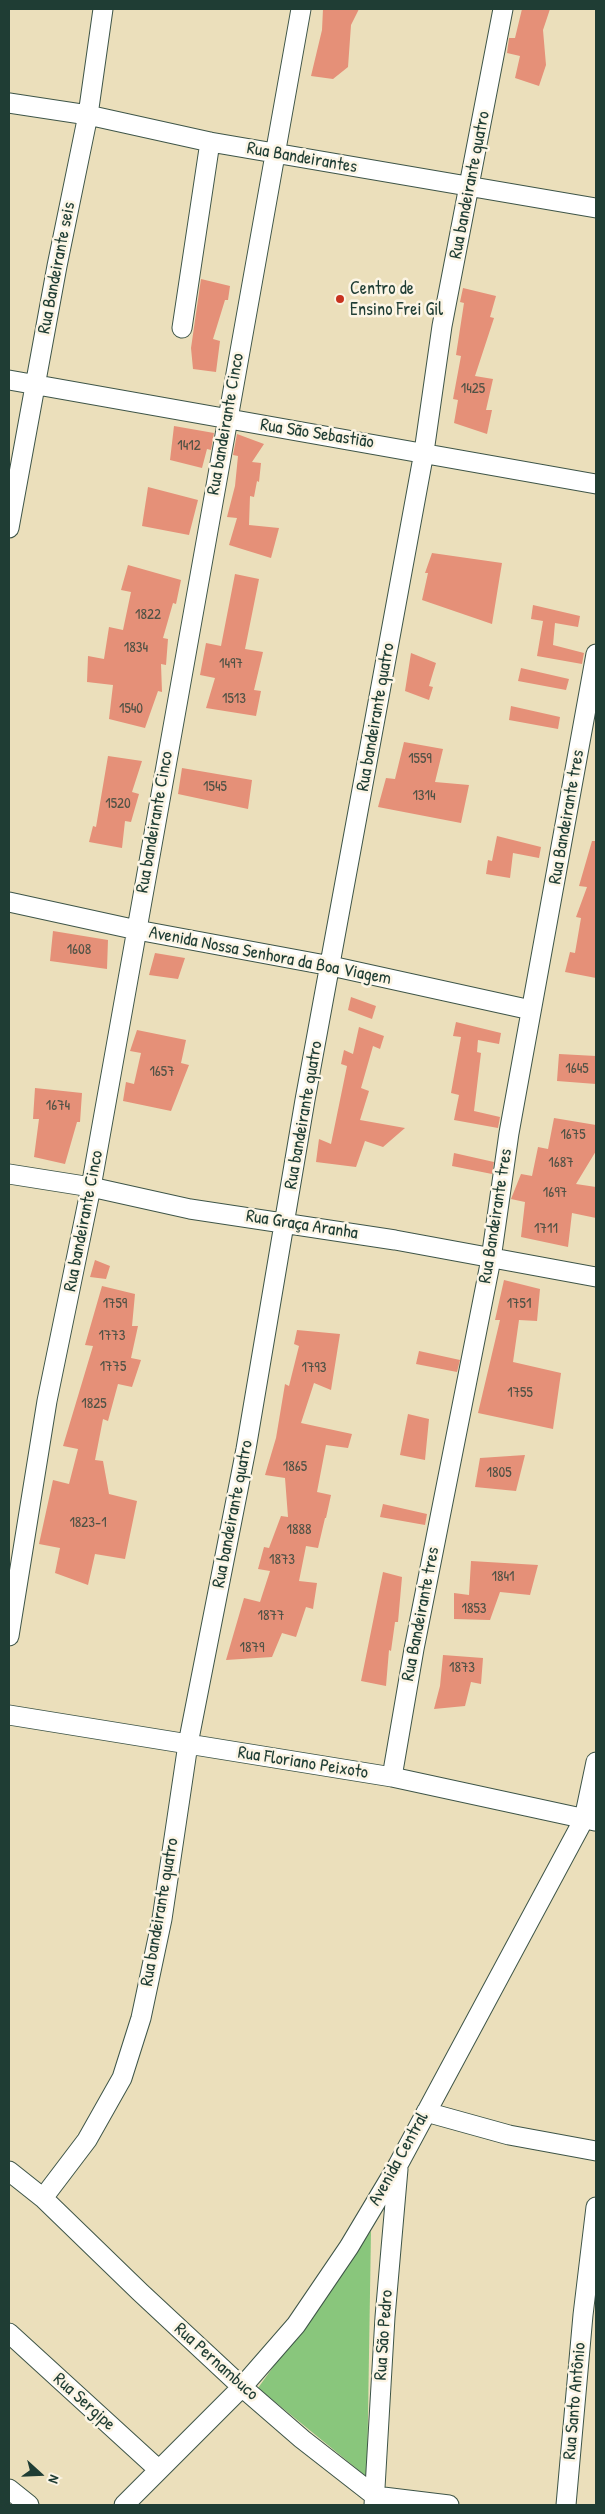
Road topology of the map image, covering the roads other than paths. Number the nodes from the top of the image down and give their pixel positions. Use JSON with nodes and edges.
{"nodes":[{"id":1,"x":103,"y":9,"type":"edge"},
{"id":2,"x":301,"y":9,"type":"edge"},
{"id":3,"x":503,"y":9,"type":"edge"},
{"id":4,"x":9,"y":103,"type":"edge"},
{"id":5,"x":88,"y":115,"type":"junction"},
{"id":6,"x":210,"y":142,"type":"junction"},
{"id":7,"x":275,"y":153,"type":"junction"},
{"id":8,"x":470,"y":186,"type":"junction"},
{"id":9,"x":596,"y":208,"type":"edge"},
{"id":10,"x":182,"y":328,"type":"dead end"},
{"id":11,"x":9,"y":380,"type":"edge"},
{"id":12,"x":35,"y":384,"type":"junction"},
{"id":13,"x":227,"y":419,"type":"junction"},
{"id":14,"x":424,"y":452,"type":"junction"},
{"id":15,"x":596,"y":484,"type":"edge"},
{"id":16,"x":9,"y":528,"type":"edge"},
{"id":17,"x":596,"y":654,"type":"edge"},
{"id":18,"x":9,"y":902,"type":"edge"},
{"id":19,"x":137,"y":930,"type":"junction"},
{"id":20,"x":331,"y":966,"type":"junction"},
{"id":21,"x":531,"y":1010,"type":"junction"},
{"id":22,"x":9,"y":1174,"type":"edge"},
{"id":23,"x":91,"y":1187,"type":"junction"},
{"id":24,"x":285,"y":1222,"type":"junction"},
{"id":25,"x":491,"y":1259,"type":"junction"},
{"id":26,"x":596,"y":1277,"type":"edge"},
{"id":27,"x":9,"y":1636,"type":"edge"},
{"id":28,"x":9,"y":1715,"type":"edge"},
{"id":29,"x":188,"y":1744,"type":"junction"},
{"id":30,"x":596,"y":1762,"type":"edge"},
{"id":31,"x":392,"y":1777,"type":"junction"},
{"id":32,"x":590,"y":1820,"type":"edge"},
{"id":33,"x":426,"y":2112,"type":"junction"},
{"id":34,"x":596,"y":2151,"type":"edge"},
{"id":35,"x":398,"y":2166,"type":"junction"},
{"id":36,"x":9,"y":2171,"type":"edge"},
{"id":37,"x":44,"y":2198,"type":"junction"},
{"id":38,"x":596,"y":2207,"type":"edge"},
{"id":39,"x":9,"y":2333,"type":"edge"},
{"id":40,"x":242,"y":2387,"type":"junction"},
{"id":41,"x":159,"y":2470,"type":"junction"},
{"id":42,"x":9,"y":2489,"type":"edge"},
{"id":43,"x":374,"y":2501,"type":"edge"},
{"id":44,"x":29,"y":2505,"type":"edge"},
{"id":45,"x":124,"y":2505,"type":"edge"},
{"id":46,"x":449,"y":2505,"type":"edge"},
{"id":47,"x":566,"y":2505,"type":"edge"}],
"edges":[{"from":1,"to":5,"type":"street","name":"Rua Bandeirante seis"},
{"from":2,"to":7,"type":"street","name":"Rua bandeirante Cinco"},
{"from":3,"to":8,"type":"street","name":"Rua bandeirante quatro"},
{"from":4,"to":5,"type":"street","name":"Rua Bandeirantes"},
{"from":5,"to":6,"type":"street","name":"Rua Bandeirantes"},
{"from":5,"to":12,"type":"street","name":"Rua Bandeirante seis"},
{"from":6,"to":7,"type":"street","name":"Rua Bandeirantes"},
{"from":6,"to":10,"type":"street"},
{"from":7,"to":8,"type":"street","name":"Rua Bandeirantes"},
{"from":7,"to":13,"type":"street","name":"Rua bandeirante Cinco"},
{"from":8,"to":9,"type":"street","name":"Rua Bandeirantes"},
{"from":8,"to":14,"type":"street","name":"Rua bandeirante quatro"},
{"from":11,"to":12,"type":"street","name":"Rua São Sebastião"},
{"from":12,"to":13,"type":"street","name":"Rua São Sebastião"},
{"from":12,"to":16,"type":"street","name":"Rua Bandeirante seis"},
{"from":13,"to":14,"type":"street","name":"Rua São Sebastião"},
{"from":13,"to":19,"type":"street","name":"Rua bandeirante Cinco"},
{"from":14,"to":15,"type":"street","name":"Rua São Sebastião"},
{"from":14,"to":20,"type":"street","name":"Rua bandeirante quatro"},
{"from":17,"to":21,"type":"street","name":"Rua Bandeirante tres"},
{"from":18,"to":19,"type":"street","name":"Avenida Nossa Senhora da Boa Viagem"},
{"from":19,"to":20,"type":"street","name":"Avenida Nossa Senhora da Boa Viagem"},
{"from":19,"to":23,"type":"street","name":"Rua bandeirante Cinco"},
{"from":20,"to":21,"type":"street","name":"Avenida Nossa Senhora da Boa Viagem"},
{"from":20,"to":24,"type":"street","name":"Rua bandeirante quatro"},
{"from":21,"to":25,"type":"street","name":"Rua Bandeirante tres"},
{"from":22,"to":23,"type":"street","name":"Rua Graça Aranha"},
{"from":23,"to":24,"type":"street","name":"Rua Graça Aranha"},
{"from":23,"to":27,"type":"street","name":"Rua bandeirante Cinco"},
{"from":24,"to":25,"type":"street","name":"Rua Graça Aranha"},
{"from":24,"to":29,"type":"street","name":"Rua bandeirante quatro"},
{"from":25,"to":26,"type":"street","name":"Rua Graça Aranha"},
{"from":25,"to":31,"type":"street","name":"Rua Bandeirante tres"},
{"from":28,"to":29,"type":"street","name":"Rua Floriano Peixoto"},
{"from":29,"to":31,"type":"street","name":"Rua Floriano Peixoto"},
{"from":29,"to":37,"type":"street","name":"Rua bandeirante quatro"},
{"from":30,"to":32,"type":"street","name":"Avenida Central"},
{"from":31,"to":32,"type":"street","name":"Rua Floriano Peixoto"},
{"from":32,"to":33,"type":"street","name":"Avenida Central"},
{"from":33,"to":34,"type":"street"},
{"from":33,"to":35,"type":"street","name":"Avenida Central"},
{"from":35,"to":40,"type":"street","name":"Avenida Central"},
{"from":35,"to":43,"type":"street","name":"Rua São Pedro"},
{"from":36,"to":37,"type":"street","name":"Rua Pernambuco"},
{"from":37,"to":40,"type":"street","name":"Rua Pernambuco"},
{"from":38,"to":47,"type":"street","name":"Rua Santo Antônio"},
{"from":39,"to":41,"type":"street","name":"Rua Sergipe"},
{"from":40,"to":41,"type":"street","name":"Avenida Central"},
{"from":40,"to":43,"type":"street","name":"Rua Pernambuco"},
{"from":41,"to":45,"type":"street","name":"Avenida Central"},
{"from":42,"to":44,"type":"street"},
{"from":43,"to":46,"type":"street"}]}
